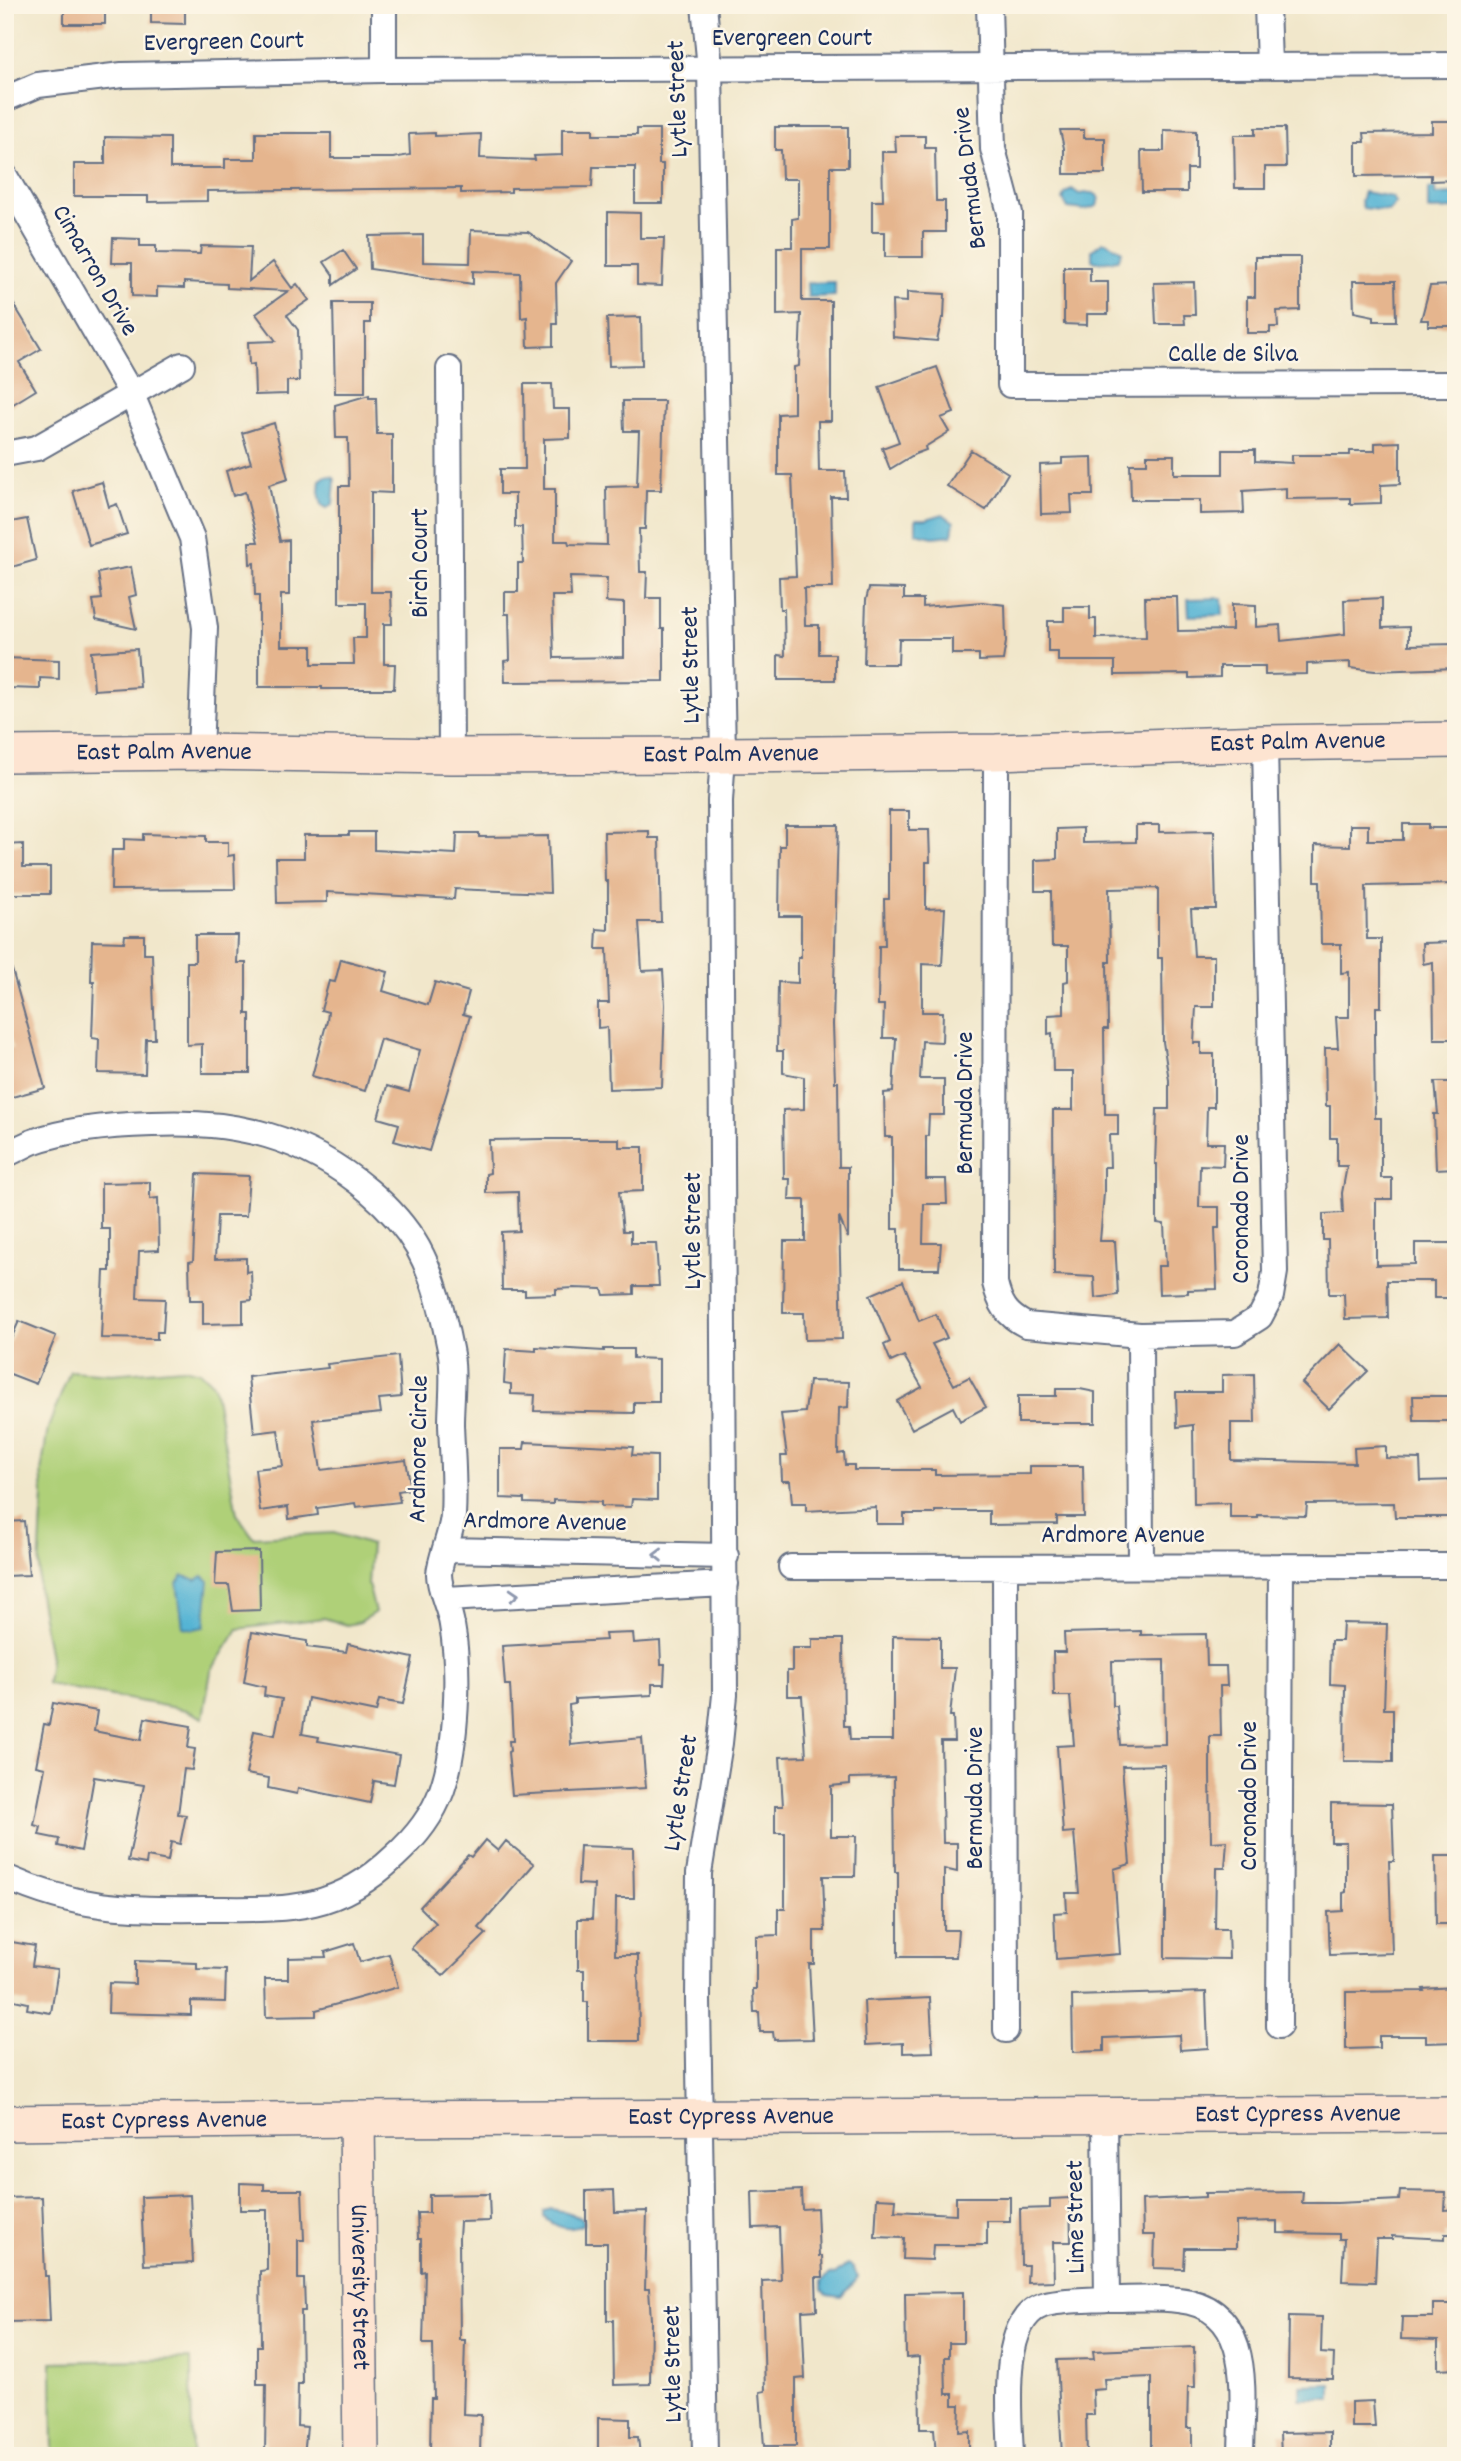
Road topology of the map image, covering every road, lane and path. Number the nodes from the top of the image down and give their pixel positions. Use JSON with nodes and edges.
{"nodes":[{"id":1,"x":384,"y":5,"type":"edge"},
{"id":2,"x":704,"y":5,"type":"edge"},
{"id":3,"x":989,"y":5,"type":"edge"},
{"id":4,"x":1267,"y":5,"type":"edge"},
{"id":5,"x":1269,"y":65,"type":"junction"},
{"id":6,"x":1456,"y":65,"type":"edge"},
{"id":7,"x":990,"y":68,"type":"junction"},
{"id":8,"x":710,"y":69,"type":"junction"},
{"id":9,"x":384,"y":70,"type":"junction"},
{"id":10,"x":5,"y":99,"type":"edge"},
{"id":11,"x":5,"y":176,"type":"edge"},
{"id":12,"x":181,"y":365,"type":"dead end"},
{"id":13,"x":449,"y":369,"type":"dead end"},
{"id":14,"x":1456,"y":384,"type":"edge"},
{"id":15,"x":1010,"y":385,"type":"joint"},
{"id":16,"x":132,"y":395,"type":"junction"},
{"id":17,"x":5,"y":454,"type":"edge"},
{"id":18,"x":1456,"y":740,"type":"edge"},
{"id":19,"x":1265,"y":743,"type":"junction"},
{"id":20,"x":200,"y":752,"type":"junction"},
{"id":21,"x":996,"y":752,"type":"junction"},
{"id":22,"x":5,"y":754,"type":"edge"},
{"id":23,"x":723,"y":755,"type":"junction"},
{"id":24,"x":451,"y":756,"type":"junction"},
{"id":25,"x":5,"y":1155,"type":"edge"},
{"id":26,"x":1140,"y":1335,"type":"junction"},
{"id":27,"x":446,"y":1550,"type":"junction"},
{"id":28,"x":726,"y":1556,"type":"junction"},
{"id":29,"x":1141,"y":1566,"type":"junction"},
{"id":30,"x":1281,"y":1566,"type":"junction"},
{"id":31,"x":1456,"y":1566,"type":"edge"},
{"id":32,"x":791,"y":1567,"type":"dead end"},
{"id":33,"x":1005,"y":1567,"type":"junction"},
{"id":34,"x":725,"y":1584,"type":"junction"},
{"id":35,"x":446,"y":1599,"type":"junction"},
{"id":36,"x":5,"y":1877,"type":"edge"},
{"id":37,"x":1279,"y":2026,"type":"dead end"},
{"id":38,"x":1006,"y":2030,"type":"dead end"},
{"id":39,"x":1456,"y":2114,"type":"edge"},
{"id":40,"x":1105,"y":2116,"type":"junction"},
{"id":41,"x":700,"y":2117,"type":"junction"},
{"id":42,"x":357,"y":2119,"type":"junction"},
{"id":43,"x":5,"y":2123,"type":"edge"},
{"id":44,"x":1107,"y":2299,"type":"junction"},
{"id":45,"x":361,"y":2456,"type":"edge"},
{"id":46,"x":705,"y":2456,"type":"edge"},
{"id":47,"x":1011,"y":2456,"type":"edge"},
{"id":48,"x":1241,"y":2456,"type":"edge"}],
"edges":[{"from":1,"to":9,"type":"street"},
{"from":2,"to":8,"type":"street","name":"Lytle Street"},
{"from":3,"to":7,"type":"street","name":"Bermuda Drive"},
{"from":4,"to":5,"type":"street"},
{"from":5,"to":6,"type":"street","name":"Evergreen Court"},
{"from":5,"to":7,"type":"street","name":"Evergreen Court"},
{"from":7,"to":8,"type":"street","name":"Evergreen Court"},
{"from":7,"to":15,"type":"street","name":"Bermuda Drive"},
{"from":8,"to":9,"type":"street","name":"Evergreen Court"},
{"from":8,"to":23,"type":"street","name":"Lytle Street"},
{"from":9,"to":10,"type":"street","name":"Evergreen Court"},
{"from":11,"to":16,"type":"street","name":"Cimarron Drive"},
{"from":12,"to":16,"type":"street"},
{"from":13,"to":24,"type":"street","name":"Birch Court"},
{"from":14,"to":15,"type":"street","name":"Calle de Silva"},
{"from":16,"to":17,"type":"street"},
{"from":16,"to":20,"type":"street","name":"Cimarron Drive"},
{"from":18,"to":19,"type":"main road","name":"East Palm Avenue"},
{"from":19,"to":21,"type":"main road","name":"East Palm Avenue"},
{"from":19,"to":26,"type":"street","name":"Coronado Drive"},
{"from":20,"to":22,"type":"main road","name":"East Palm Avenue"},
{"from":20,"to":24,"type":"main road","name":"East Palm Avenue"},
{"from":21,"to":23,"type":"main road","name":"East Palm Avenue"},
{"from":21,"to":26,"type":"street","name":"Bermuda Drive"},
{"from":23,"to":24,"type":"main road","name":"East Palm Avenue"},
{"from":23,"to":28,"type":"street","name":"Lytle Street"},
{"from":25,"to":27,"type":"street","name":"Ardmore Circle"},
{"from":26,"to":29,"type":"street"},
{"from":28,"to":27,"type":"street","name":"Ardmore Avenue","one_way":true},
{"from":27,"to":35,"type":"street","name":"Ardmore Circle"},
{"from":28,"to":34,"type":"street","name":"Lytle Street"},
{"from":29,"to":30,"type":"street","name":"Ardmore Avenue"},
{"from":29,"to":33,"type":"street","name":"Ardmore Avenue"},
{"from":30,"to":31,"type":"street","name":"Ardmore Avenue"},
{"from":30,"to":37,"type":"street","name":"Coronado Drive"},
{"from":32,"to":33,"type":"street","name":"Ardmore Avenue"},
{"from":33,"to":38,"type":"street","name":"Bermuda Drive"},
{"from":35,"to":34,"type":"street","one_way":true},
{"from":34,"to":41,"type":"street","name":"Lytle Street"},
{"from":35,"to":36,"type":"street","name":"Ardmore Circle"},
{"from":39,"to":40,"type":"main road","name":"East Cypress Avenue"},
{"from":40,"to":41,"type":"main road","name":"East Cypress Avenue"},
{"from":40,"to":44,"type":"street","name":"Lime Street"},
{"from":41,"to":42,"type":"main road","name":"East Cypress Avenue"},
{"from":41,"to":46,"type":"street","name":"Lytle Street"},
{"from":42,"to":43,"type":"main road","name":"East Cypress Avenue"},
{"from":42,"to":45,"type":"main road","name":"University Street"},
{"from":44,"to":47,"type":"street","name":"Lime Street"},
{"from":44,"to":48,"type":"street"}]}
